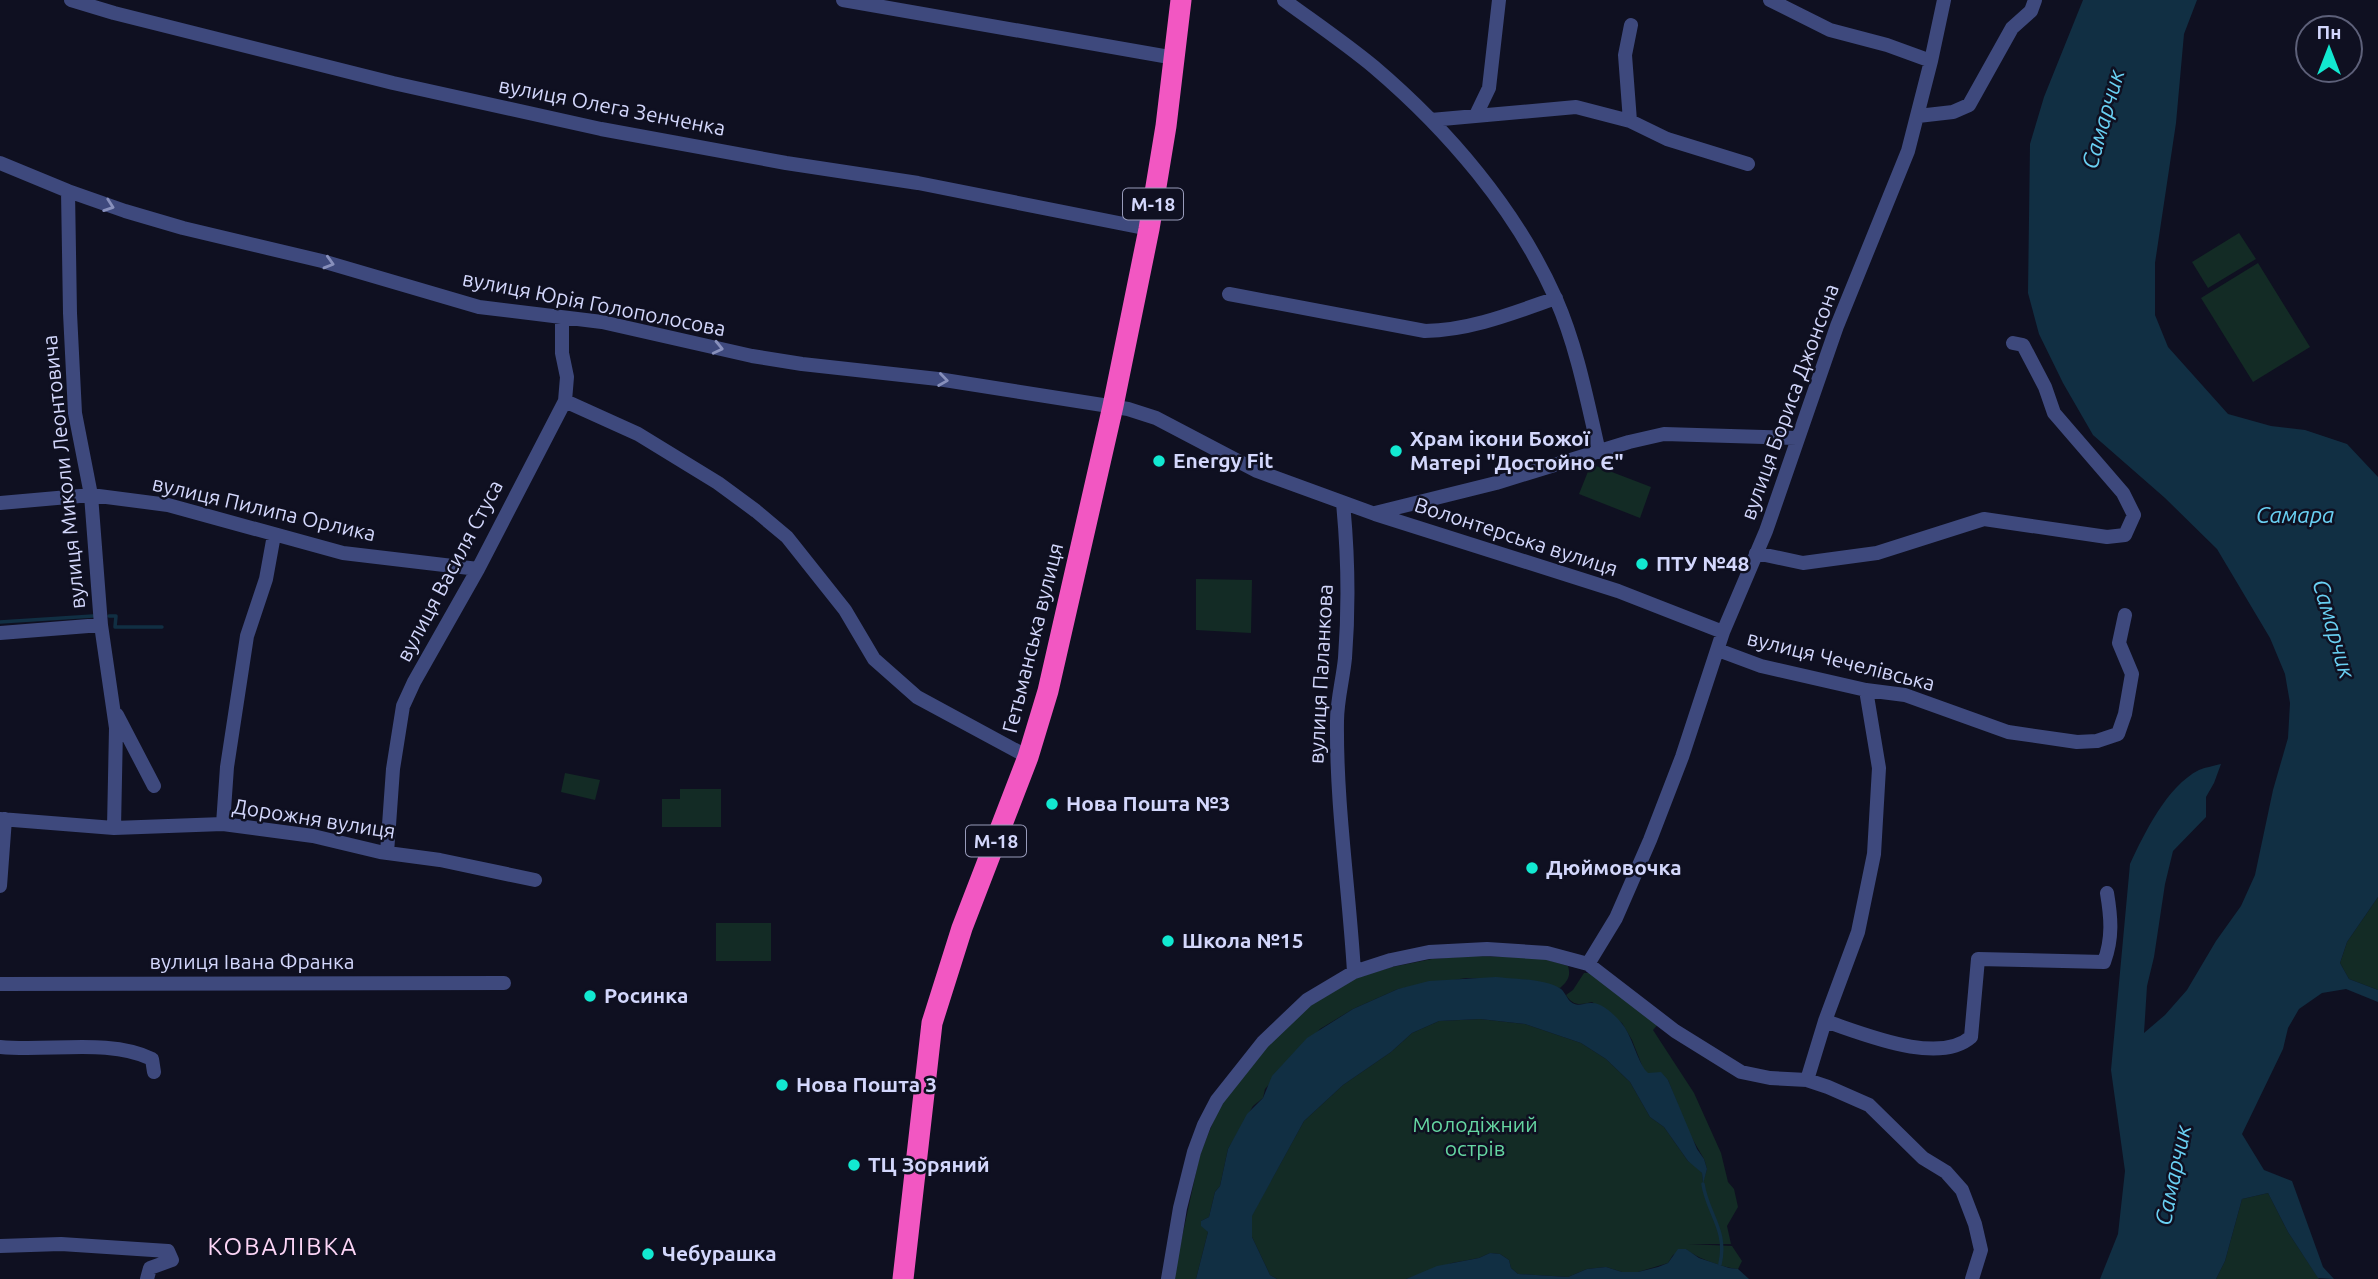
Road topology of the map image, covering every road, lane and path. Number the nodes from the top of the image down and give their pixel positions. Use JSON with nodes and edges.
{"nodes":[{"id":1,"x":71,"y":0,"type":"edge"},
{"id":2,"x":843,"y":0,"type":"edge"},
{"id":3,"x":1181,"y":0,"type":"edge"},
{"id":4,"x":1284,"y":0,"type":"edge"},
{"id":5,"x":1499,"y":0,"type":"edge"},
{"id":6,"x":1770,"y":0,"type":"edge"},
{"id":7,"x":1944,"y":0,"type":"edge"},
{"id":8,"x":2035,"y":0,"type":"edge"},
{"id":9,"x":1631,"y":25,"type":"dead end"},
{"id":10,"x":1175,"y":58,"type":"junction"},
{"id":11,"x":1931,"y":61,"type":"junction"},
{"id":12,"x":1476,"y":115,"type":"junction"},
{"id":13,"x":1918,"y":116,"type":"junction"},
{"id":14,"x":1431,"y":120,"type":"junction"},
{"id":15,"x":1630,"y":121,"type":"junction"},
{"id":16,"x":0,"y":163,"type":"edge"},
{"id":17,"x":1748,"y":164,"type":"dead end"},
{"id":18,"x":68,"y":191,"type":"junction"},
{"id":19,"x":1149,"y":229,"type":"junction"},
{"id":20,"x":1229,"y":294,"type":"dead end"},
{"id":21,"x":1556,"y":298,"type":"junction"},
{"id":22,"x":562,"y":318,"type":"junction"},
{"id":23,"x":2013,"y":343,"type":"dead end"},
{"id":24,"x":565,"y":401,"type":"junction"},
{"id":25,"x":1112,"y":406,"type":"junction"},
{"id":26,"x":1797,"y":438,"type":"junction"},
{"id":27,"x":1600,"y":452,"type":"junction"},
{"id":28,"x":91,"y":495,"type":"junction"},
{"id":29,"x":0,"y":503,"type":"edge"},
{"id":30,"x":1343,"y":503,"type":"junction"},
{"id":31,"x":1375,"y":514,"type":"junction"},
{"id":32,"x":274,"y":535,"type":"junction"},
{"id":33,"x":1756,"y":553,"type":"junction"},
{"id":34,"x":478,"y":569,"type":"junction"},
{"id":35,"x":2125,"y":615,"type":"dead end"},
{"id":36,"x":100,"y":625,"type":"junction"},
{"id":37,"x":1723,"y":632,"type":"junction"},
{"id":38,"x":0,"y":633,"type":"edge"},
{"id":39,"x":1718,"y":650,"type":"junction"},
{"id":40,"x":1866,"y":690,"type":"junction"},
{"id":41,"x":113,"y":706,"type":"junction"},
{"id":42,"x":1028,"y":757,"type":"junction"},
{"id":43,"x":154,"y":786,"type":"dead end"},
{"id":44,"x":2,"y":819,"type":"edge"},
{"id":45,"x":223,"y":824,"type":"junction"},
{"id":46,"x":114,"y":828,"type":"junction"},
{"id":47,"x":387,"y":853,"type":"junction"},
{"id":48,"x":535,"y":880,"type":"dead end"},
{"id":49,"x":0,"y":886,"type":"edge"},
{"id":50,"x":2107,"y":893,"type":"dead end"},
{"id":51,"x":1588,"y":964,"type":"junction"},
{"id":52,"x":1354,"y":972,"type":"junction"},
{"id":53,"x":504,"y":983,"type":"dead end"},
{"id":54,"x":0,"y":984,"type":"edge"},
{"id":55,"x":1825,"y":1021,"type":"junction"},
{"id":56,"x":0,"y":1047,"type":"edge"},
{"id":57,"x":154,"y":1072,"type":"dead end"},
{"id":58,"x":1807,"y":1080,"type":"junction"},
{"id":59,"x":0,"y":1246,"type":"edge"},
{"id":60,"x":147,"y":1279,"type":"edge"},
{"id":61,"x":903,"y":1279,"type":"edge"},
{"id":62,"x":1168,"y":1279,"type":"edge"},
{"id":63,"x":1972,"y":1279,"type":"edge"}],
"edges":[{"from":1,"to":19,"type":"street","name":"вулиця Олега Зенченка"},
{"from":2,"to":10,"type":"street"},
{"from":3,"to":10,"type":"highway","name":"Гетьманська вулиця","number":"М-18"},
{"from":4,"to":14,"type":"street"},
{"from":5,"to":12,"type":"street"},
{"from":6,"to":11,"type":"street"},
{"from":7,"to":11,"type":"street","name":"вулиця Бориса Джонсона"},
{"from":8,"to":13,"type":"street"},
{"from":9,"to":15,"type":"street"},
{"from":10,"to":19,"type":"highway","name":"Гетьманська вулиця","number":"М-18"},
{"from":11,"to":13,"type":"street","name":"вулиця Бориса Джонсона"},
{"from":12,"to":14,"type":"street"},
{"from":12,"to":15,"type":"street"},
{"from":13,"to":26,"type":"street","name":"вулиця Бориса Джонсона"},
{"from":14,"to":21,"type":"street"},
{"from":15,"to":17,"type":"street"},
{"from":16,"to":18,"type":"street","name":"вулиця Юрія Голополосова"},
{"from":18,"to":22,"type":"street","name":"вулиця Юрія Голополосова","one_way":true},
{"from":18,"to":28,"type":"street","name":"вулиця Миколи Леонтовича"},
{"from":19,"to":25,"type":"highway","name":"Гетьманська вулиця","number":"М-18"},
{"from":20,"to":21,"type":"street"},
{"from":21,"to":27,"type":"street"},
{"from":22,"to":24,"type":"street","name":"вулиця Василя Стуса"},
{"from":22,"to":25,"type":"street","name":"вулиця Юрія Голополосова","one_way":true},
{"from":23,"to":33,"type":"street"},
{"from":24,"to":34,"type":"street","name":"вулиця Василя Стуса"},
{"from":24,"to":42,"type":"street"},
{"from":25,"to":30,"type":"street","name":"Волонтерська вулиця"},
{"from":25,"to":42,"type":"highway","name":"Гетьманська вулиця","number":"М-18"},
{"from":26,"to":27,"type":"street","name":"Волонтерська вулиця"},
{"from":26,"to":33,"type":"street","name":"вулиця Бориса Джонсона"},
{"from":27,"to":31,"type":"street","name":"Волонтерська вулиця"},
{"from":28,"to":29,"type":"street","name":"вулиця Пилипа Орлика"},
{"from":28,"to":32,"type":"street","name":"вулиця Пилипа Орлика"},
{"from":28,"to":36,"type":"street","name":"вулиця Миколи Леонтовича"},
{"from":30,"to":31,"type":"street","name":"Волонтерська вулиця"},
{"from":30,"to":52,"type":"street","name":"вулиця Паланкова"},
{"from":31,"to":37,"type":"street","name":"Волонтерська вулиця"},
{"from":32,"to":34,"type":"street","name":"вулиця Пилипа Орлика"},
{"from":32,"to":45,"type":"street"},
{"from":33,"to":37,"type":"street","name":"вулиця Бориса Джонсона"},
{"from":34,"to":47,"type":"street","name":"вулиця Василя Стуса"},
{"from":35,"to":40,"type":"street","name":"вулиця Чечелівська"},
{"from":36,"to":38,"type":"street"},
{"from":36,"to":41,"type":"street","name":"вулиця Миколи Леонтовича"},
{"from":37,"to":39,"type":"street","name":"вулиця Бориса Джонсона"},
{"from":39,"to":40,"type":"street","name":"вулиця Чечелівська"},
{"from":39,"to":51,"type":"street","name":"вулиця Бориса Джонсона"},
{"from":40,"to":55,"type":"street"},
{"from":41,"to":43,"type":"street","name":"вулиця Миколи Леонтовича"},
{"from":41,"to":46,"type":"street","name":"вулиця Миколи Леонтовича"},
{"from":42,"to":61,"type":"highway","name":"Гетьманська вулиця","number":"М-18"},
{"from":44,"to":46,"type":"street","name":"Дорожня вулиця"},
{"from":44,"to":49,"type":"street"},
{"from":45,"to":46,"type":"street","name":"Дорожня вулиця"},
{"from":45,"to":47,"type":"street","name":"Дорожня вулиця"},
{"from":47,"to":48,"type":"street","name":"Дорожня вулиця"},
{"from":50,"to":55,"type":"street"},
{"from":51,"to":52,"type":"street"},
{"from":51,"to":58,"type":"street"},
{"from":52,"to":62,"type":"street"},
{"from":53,"to":54,"type":"street","name":"вулиця Івана Франка"},
{"from":55,"to":58,"type":"street"},
{"from":56,"to":57,"type":"street"},
{"from":58,"to":63,"type":"street"},
{"from":59,"to":60,"type":"street"}]}
